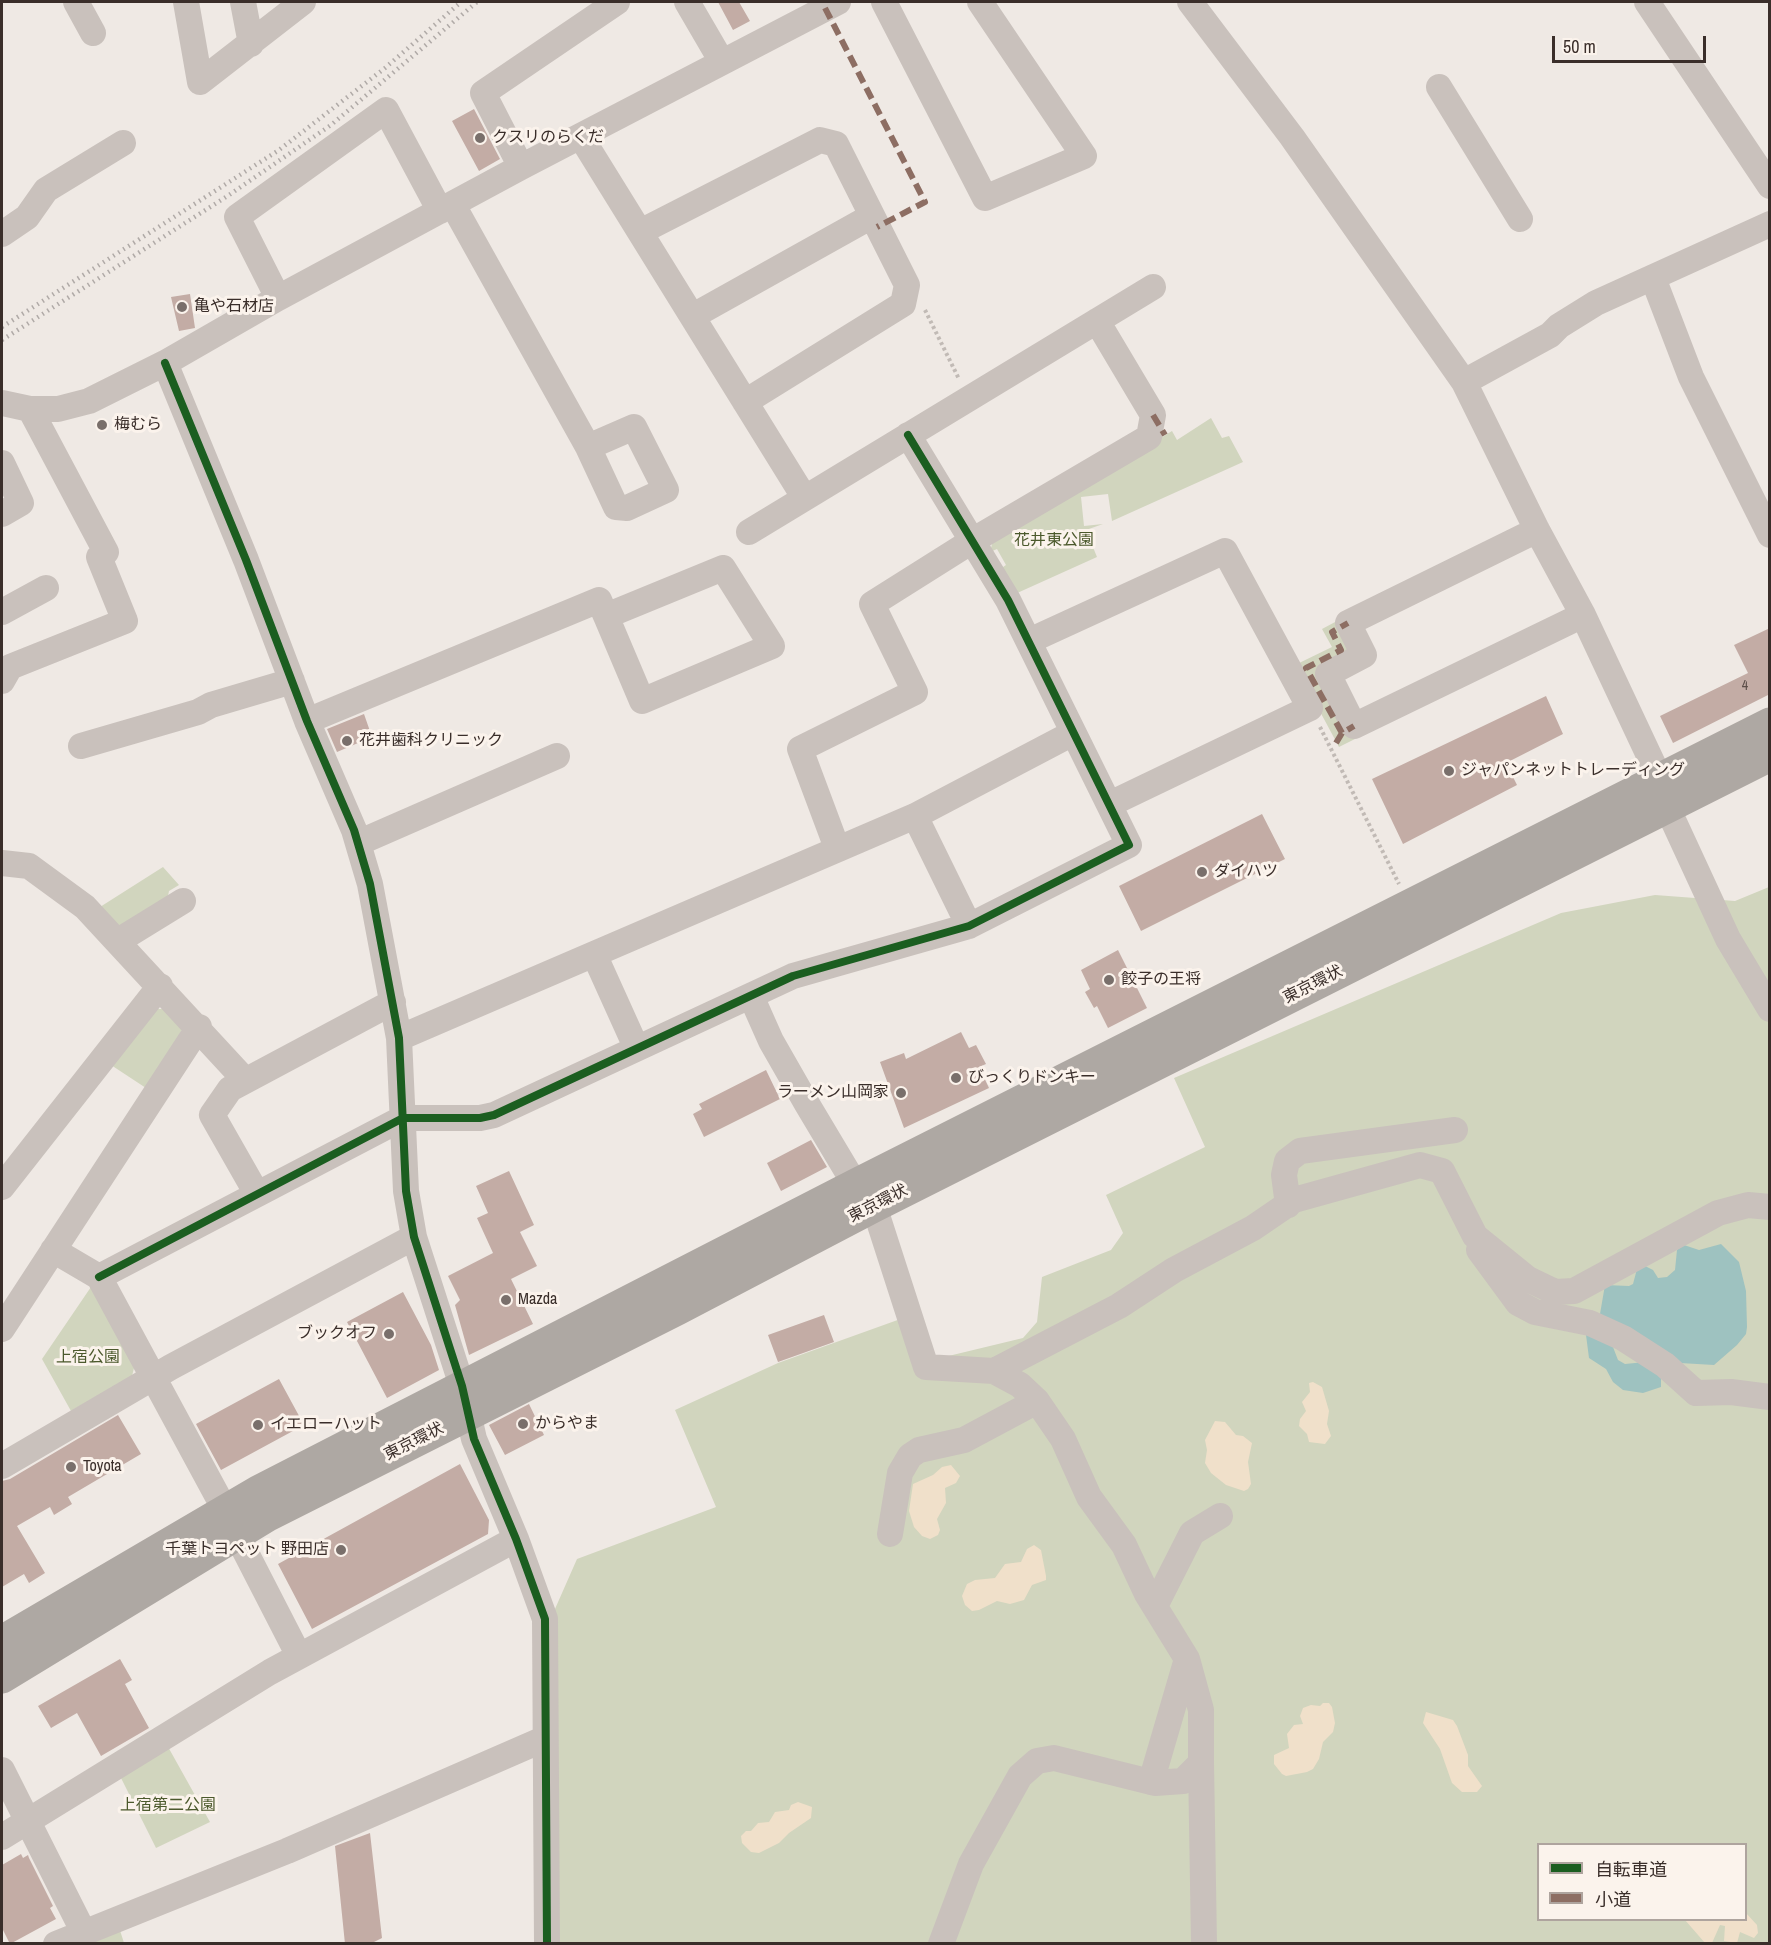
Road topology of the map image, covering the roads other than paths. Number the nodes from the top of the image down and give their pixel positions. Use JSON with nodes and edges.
{"nodes":[{"id":1,"x":76,"y":2,"type":"edge"},
{"id":2,"x":186,"y":2,"type":"edge"},
{"id":3,"x":243,"y":2,"type":"edge"},
{"id":4,"x":303,"y":2,"type":"edge"},
{"id":5,"x":617,"y":2,"type":"edge"},
{"id":6,"x":687,"y":2,"type":"edge"},
{"id":7,"x":838,"y":2,"type":"edge"},
{"id":8,"x":884,"y":2,"type":"edge"},
{"id":9,"x":980,"y":2,"type":"edge"},
{"id":10,"x":1190,"y":2,"type":"edge"},
{"id":11,"x":1647,"y":2,"type":"edge"},
{"id":12,"x":93,"y":33,"type":"dead end"},
{"id":13,"x":251,"y":44,"type":"junction"},
{"id":14,"x":722,"y":62,"type":"junction"},
{"id":15,"x":1439,"y":87,"type":"dead end"},
{"id":16,"x":581,"y":137,"type":"junction"},
{"id":17,"x":123,"y":143,"type":"dead end"},
{"id":18,"x":521,"y":168,"type":"junction"},
{"id":19,"x":1770,"y":186,"type":"edge"},
{"id":20,"x":446,"y":208,"type":"junction"},
{"id":21,"x":872,"y":216,"type":"junction"},
{"id":22,"x":1520,"y":219,"type":"dead end"},
{"id":23,"x":1770,"y":224,"type":"edge"},
{"id":24,"x":640,"y":232,"type":"junction"},
{"id":25,"x":2,"y":234,"type":"edge"},
{"id":26,"x":1653,"y":278,"type":"junction"},
{"id":27,"x":1153,"y":287,"type":"dead end"},
{"id":28,"x":278,"y":298,"type":"junction"},
{"id":29,"x":693,"y":316,"type":"junction"},
{"id":30,"x":1097,"y":321,"type":"junction"},
{"id":31,"x":165,"y":363,"type":"junction"},
{"id":32,"x":1464,"y":382,"type":"junction"},
{"id":33,"x":746,"y":402,"type":"junction"},
{"id":34,"x":2,"y":403,"type":"edge"},
{"id":35,"x":30,"y":409,"type":"junction"},
{"id":36,"x":908,"y":435,"type":"junction"},
{"id":37,"x":588,"y":447,"type":"dead end"},
{"id":38,"x":2,"y":463,"type":"edge"},
{"id":39,"x":804,"y":497,"type":"junction"},
{"id":40,"x":2,"y":513,"type":"edge"},
{"id":41,"x":1537,"y":530,"type":"junction"},
{"id":42,"x":749,"y":532,"type":"dead end"},
{"id":43,"x":1770,"y":535,"type":"edge"},
{"id":44,"x":972,"y":541,"type":"junction"},
{"id":45,"x":46,"y":588,"type":"dead end"},
{"id":46,"x":2,"y":612,"type":"edge"},
{"id":47,"x":1583,"y":615,"type":"junction"},
{"id":48,"x":606,"y":616,"type":"junction"},
{"id":49,"x":1029,"y":641,"type":"junction"},
{"id":50,"x":4,"y":669,"type":"edge"},
{"id":51,"x":292,"y":681,"type":"junction"},
{"id":52,"x":307,"y":721,"type":"junction"},
{"id":53,"x":1770,"y":724,"type":"edge"},
{"id":54,"x":1073,"y":734,"type":"junction"},
{"id":55,"x":81,"y":746,"type":"dead end"},
{"id":56,"x":557,"y":756,"type":"dead end"},
{"id":57,"x":1770,"y":756,"type":"edge"},
{"id":58,"x":1664,"y":793,"type":"junction"},
{"id":59,"x":1110,"y":804,"type":"junction"},
{"id":60,"x":915,"y":816,"type":"junction"},
{"id":61,"x":358,"y":843,"type":"junction"},
{"id":62,"x":837,"y":848,"type":"junction"},
{"id":63,"x":2,"y":863,"type":"edge"},
{"id":64,"x":183,"y":901,"type":"dead end"},
{"id":65,"x":969,"y":926,"type":"junction"},
{"id":66,"x":118,"y":941,"type":"junction"},
{"id":67,"x":594,"y":954,"type":"junction"},
{"id":68,"x":160,"y":986,"type":"junction"},
{"id":69,"x":751,"y":996,"type":"junction"},
{"id":70,"x":393,"y":1002,"type":"junction"},
{"id":71,"x":1770,"y":1009,"type":"edge"},
{"id":72,"x":199,"y":1027,"type":"junction"},
{"id":73,"x":399,"y":1038,"type":"junction"},
{"id":74,"x":636,"y":1047,"type":"junction"},
{"id":75,"x":245,"y":1080,"type":"junction"},
{"id":76,"x":403,"y":1118,"type":"junction"},
{"id":77,"x":1455,"y":1130,"type":"dead end"},
{"id":78,"x":2,"y":1187,"type":"edge"},
{"id":79,"x":257,"y":1194,"type":"junction"},
{"id":80,"x":865,"y":1195,"type":"junction"},
{"id":81,"x":1287,"y":1205,"type":"junction"},
{"id":82,"x":1770,"y":1207,"type":"edge"},
{"id":83,"x":1474,"y":1236,"type":"junction"},
{"id":84,"x":414,"y":1237,"type":"junction"},
{"id":85,"x":53,"y":1250,"type":"junction"},
{"id":86,"x":99,"y":1277,"type":"junction"},
{"id":87,"x":2,"y":1329,"type":"edge"},
{"id":88,"x":994,"y":1371,"type":"junction"},
{"id":89,"x":152,"y":1377,"type":"junction"},
{"id":90,"x":1770,"y":1397,"type":"edge"},
{"id":91,"x":464,"y":1401,"type":"junction"},
{"id":92,"x":1037,"y":1401,"type":"junction"},
{"id":93,"x":2,"y":1466,"type":"edge"},
{"id":94,"x":225,"y":1510,"type":"junction"},
{"id":95,"x":1220,"y":1516,"type":"dead end"},
{"id":96,"x":890,"y":1534,"type":"dead end"},
{"id":97,"x":516,"y":1539,"type":"junction"},
{"id":98,"x":244,"y":1549,"type":"dead end"},
{"id":99,"x":1155,"y":1606,"type":"junction"},
{"id":100,"x":2,"y":1642,"type":"edge"},
{"id":101,"x":299,"y":1656,"type":"junction"},
{"id":102,"x":1187,"y":1659,"type":"junction"},
{"id":103,"x":2,"y":1677,"type":"edge"},
{"id":104,"x":544,"y":1739,"type":"junction"},
{"id":105,"x":1201,"y":1763,"type":"junction"},
{"id":106,"x":2,"y":1770,"type":"edge"},
{"id":107,"x":1151,"y":1782,"type":"junction"},
{"id":108,"x":28,"y":1819,"type":"junction"},
{"id":109,"x":2,"y":1837,"type":"edge"},
{"id":110,"x":83,"y":1931,"type":"junction"},
{"id":111,"x":56,"y":1944,"type":"edge"},
{"id":112,"x":548,"y":1944,"type":"edge"},
{"id":113,"x":941,"y":1944,"type":"edge"},
{"id":114,"x":1204,"y":1944,"type":"edge"}],
"edges":[{"from":1,"to":12,"type":"street"},
{"from":2,"to":13,"type":"street"},
{"from":3,"to":13,"type":"street"},
{"from":4,"to":13,"type":"street"},
{"from":5,"to":18,"type":"street"},
{"from":6,"to":14,"type":"street"},
{"from":7,"to":14,"type":"street"},
{"from":8,"to":9,"type":"street"},
{"from":10,"to":32,"type":"street"},
{"from":11,"to":19,"type":"street"},
{"from":14,"to":16,"type":"street"},
{"from":15,"to":22,"type":"street"},
{"from":16,"to":18,"type":"street"},
{"from":16,"to":24,"type":"street"},
{"from":17,"to":25,"type":"street"},
{"from":18,"to":20,"type":"street"},
{"from":20,"to":28,"type":"street"},
{"from":20,"to":28,"type":"street"},
{"from":20,"to":37,"type":"street"},
{"from":21,"to":24,"type":"street"},
{"from":21,"to":29,"type":"street"},
{"from":21,"to":33,"type":"street"},
{"from":23,"to":26,"type":"street"},
{"from":24,"to":29,"type":"street"},
{"from":26,"to":32,"type":"street"},
{"from":26,"to":43,"type":"street"},
{"from":27,"to":30,"type":"street"},
{"from":28,"to":31,"type":"street"},
{"from":29,"to":33,"type":"street"},
{"from":30,"to":36,"type":"street"},
{"from":30,"to":44,"type":"street"},
{"from":31,"to":35,"type":"street"},
{"from":31,"to":51,"type":"street"},
{"from":32,"to":41,"type":"street"},
{"from":33,"to":39,"type":"street"},
{"from":34,"to":35,"type":"street"},
{"from":35,"to":50,"type":"street"},
{"from":36,"to":39,"type":"street"},
{"from":36,"to":44,"type":"street"},
{"from":38,"to":40,"type":"street"},
{"from":39,"to":42,"type":"street"},
{"from":41,"to":47,"type":"street"},
{"from":41,"to":47,"type":"street"},
{"from":44,"to":49,"type":"street"},
{"from":44,"to":62,"type":"street"},
{"from":45,"to":46,"type":"street"},
{"from":47,"to":58,"type":"street"},
{"from":48,"to":48,"type":"street"},
{"from":48,"to":52,"type":"street"},
{"from":49,"to":54,"type":"street"},
{"from":49,"to":59,"type":"street"},
{"from":51,"to":52,"type":"street"},
{"from":51,"to":55,"type":"street"},
{"from":52,"to":61,"type":"street"},
{"from":53,"to":58,"type":"highway","name":"東京環状"},
{"from":54,"to":59,"type":"street"},
{"from":54,"to":60,"type":"street"},
{"from":56,"to":61,"type":"street"},
{"from":57,"to":58,"type":"highway","name":"東京環状"},
{"from":58,"to":71,"type":"street"},
{"from":58,"to":80,"type":"highway","name":"東京環状"},
{"from":59,"to":65,"type":"street"},
{"from":60,"to":62,"type":"street"},
{"from":60,"to":65,"type":"street"},
{"from":61,"to":70,"type":"street"},
{"from":62,"to":67,"type":"street"},
{"from":63,"to":66,"type":"street"},
{"from":64,"to":66,"type":"street"},
{"from":65,"to":69,"type":"street"},
{"from":66,"to":68,"type":"street"},
{"from":67,"to":73,"type":"street"},
{"from":67,"to":74,"type":"street"},
{"from":68,"to":72,"type":"street"},
{"from":68,"to":78,"type":"street"},
{"from":69,"to":74,"type":"street"},
{"from":69,"to":80,"type":"street"},
{"from":70,"to":73,"type":"street"},
{"from":70,"to":75,"type":"street"},
{"from":72,"to":75,"type":"street"},
{"from":72,"to":85,"type":"street"},
{"from":73,"to":76,"type":"street"},
{"from":74,"to":76,"type":"street"},
{"from":75,"to":79,"type":"street"},
{"from":76,"to":79,"type":"street"},
{"from":76,"to":84,"type":"street"},
{"from":77,"to":81,"type":"street"},
{"from":79,"to":86,"type":"street"},
{"from":80,"to":88,"type":"street"},
{"from":80,"to":91,"type":"highway","name":"東京環状"},
{"from":81,"to":83,"type":"street"},
{"from":81,"to":88,"type":"street"},
{"from":82,"to":83,"type":"street"},
{"from":83,"to":90,"type":"street"},
{"from":84,"to":89,"type":"street"},
{"from":84,"to":91,"type":"street"},
{"from":85,"to":86,"type":"street"},
{"from":85,"to":87,"type":"street"},
{"from":86,"to":89,"type":"street"},
{"from":88,"to":92,"type":"street"},
{"from":89,"to":93,"type":"street"},
{"from":89,"to":94,"type":"street"},
{"from":91,"to":94,"type":"highway","name":"東京環状"},
{"from":91,"to":97,"type":"street"},
{"from":91,"to":103,"type":"highway","name":"東京環状"},
{"from":92,"to":96,"type":"street"},
{"from":92,"to":99,"type":"street"},
{"from":94,"to":100,"type":"highway","name":"東京環状"},
{"from":95,"to":99,"type":"street"},
{"from":97,"to":101,"type":"street"},
{"from":97,"to":104,"type":"street"},
{"from":98,"to":101,"type":"street"},
{"from":99,"to":102,"type":"street"},
{"from":101,"to":108,"type":"street"},
{"from":102,"to":105,"type":"street"},
{"from":102,"to":107,"type":"street"},
{"from":104,"to":110,"type":"street"},
{"from":104,"to":112,"type":"street"},
{"from":105,"to":107,"type":"street"},
{"from":105,"to":114,"type":"street"},
{"from":106,"to":108,"type":"street"},
{"from":107,"to":113,"type":"street"},
{"from":108,"to":109,"type":"street"},
{"from":108,"to":110,"type":"street"},
{"from":110,"to":111,"type":"street"}]}
